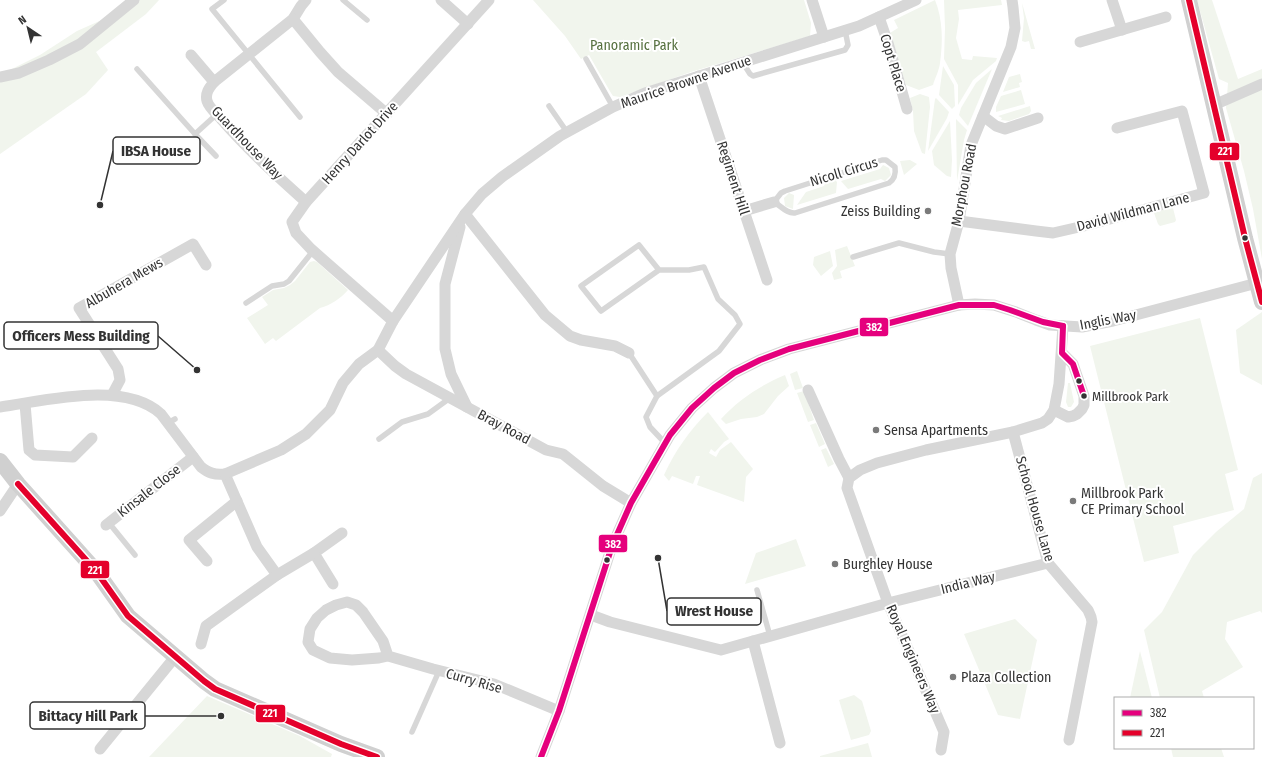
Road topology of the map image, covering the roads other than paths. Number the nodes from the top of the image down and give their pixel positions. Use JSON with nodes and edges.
{"nodes":[{"id":1,"x":134,"y":0,"type":"edge"},
{"id":2,"x":224,"y":0,"type":"edge"},
{"id":3,"x":344,"y":0,"type":"edge"},
{"id":4,"x":442,"y":0,"type":"edge"},
{"id":5,"x":489,"y":0,"type":"edge"},
{"id":6,"x":812,"y":0,"type":"edge"},
{"id":7,"x":916,"y":0,"type":"edge"},
{"id":8,"x":1012,"y":0,"type":"edge"},
{"id":9,"x":1112,"y":0,"type":"edge"},
{"id":10,"x":1189,"y":0,"type":"edge"},
{"id":11,"x":301,"y":2,"type":"edge"},
{"id":12,"x":879,"y":17,"type":"junction"},
{"id":13,"x":1166,"y":17,"type":"dead end"},
{"id":14,"x":293,"y":19,"type":"junction"},
{"id":15,"x":367,"y":20,"type":"dead end"},
{"id":16,"x":468,"y":24,"type":"junction"},
{"id":17,"x":845,"y":30,"type":"junction"},
{"id":18,"x":1122,"y":30,"type":"junction"},
{"id":19,"x":824,"y":37,"type":"junction"},
{"id":20,"x":1080,"y":42,"type":"dead end"},
{"id":21,"x":249,"y":54,"type":"junction"},
{"id":22,"x":191,"y":55,"type":"dead end"},
{"id":23,"x":586,"y":59,"type":"dead end"},
{"id":24,"x":743,"y":63,"type":"junction"},
{"id":25,"x":137,"y":69,"type":"dead end"},
{"id":26,"x":699,"y":76,"type":"junction"},
{"id":27,"x":0,"y":77,"type":"edge"},
{"id":28,"x":214,"y":82,"type":"junction"},
{"id":29,"x":1262,"y":84,"type":"edge"},
{"id":30,"x":1214,"y":105,"type":"junction"},
{"id":31,"x":549,"y":106,"type":"dead end"},
{"id":32,"x":613,"y":107,"type":"junction"},
{"id":33,"x":907,"y":109,"type":"dead end"},
{"id":34,"x":217,"y":114,"type":"junction"},
{"id":35,"x":387,"y":114,"type":"junction"},
{"id":36,"x":983,"y":116,"type":"junction"},
{"id":37,"x":300,"y":117,"type":"dead end"},
{"id":38,"x":1038,"y":118,"type":"dead end"},
{"id":39,"x":1117,"y":128,"type":"dead end"},
{"id":40,"x":567,"y":132,"type":"junction"},
{"id":41,"x":195,"y":134,"type":"junction"},
{"id":42,"x":216,"y":156,"type":"dead end"},
{"id":43,"x":306,"y":202,"type":"junction"},
{"id":44,"x":774,"y":202,"type":"junction"},
{"id":45,"x":744,"y":211,"type":"junction"},
{"id":46,"x":465,"y":214,"type":"junction"},
{"id":47,"x":959,"y":221,"type":"junction"},
{"id":48,"x":313,"y":250,"type":"junction"},
{"id":49,"x":950,"y":254,"type":"junction"},
{"id":50,"x":853,"y":257,"type":"dead end"},
{"id":51,"x":206,"y":264,"type":"dead end"},
{"id":52,"x":659,"y":270,"type":"junction"},
{"id":53,"x":767,"y":280,"type":"dead end"},
{"id":54,"x":1257,"y":283,"type":"junction"},
{"id":55,"x":1262,"y":302,"type":"edge"},
{"id":56,"x":246,"y":303,"type":"dead end"},
{"id":57,"x":959,"y":305,"type":"junction"},
{"id":58,"x":393,"y":321,"type":"junction"},
{"id":59,"x":1064,"y":326,"type":"junction"},
{"id":60,"x":378,"y":350,"type":"junction"},
{"id":61,"x":629,"y":353,"type":"joint"},
{"id":62,"x":1062,"y":353,"type":"junction"},
{"id":63,"x":808,"y":390,"type":"dead end"},
{"id":64,"x":112,"y":395,"type":"junction"},
{"id":65,"x":657,"y":396,"type":"junction"},
{"id":66,"x":450,"y":398,"type":"junction"},
{"id":67,"x":25,"y":404,"type":"junction"},
{"id":68,"x":0,"y":407,"type":"edge"},
{"id":69,"x":467,"y":407,"type":"junction"},
{"id":70,"x":1054,"y":410,"type":"junction"},
{"id":71,"x":1014,"y":432,"type":"junction"},
{"id":72,"x":92,"y":438,"type":"dead end"},
{"id":73,"x":379,"y":439,"type":"dead end"},
{"id":74,"x":665,"y":443,"type":"junction"},
{"id":75,"x":193,"y":457,"type":"junction"},
{"id":76,"x":0,"y":461,"type":"edge"},
{"id":77,"x":225,"y":474,"type":"junction"},
{"id":78,"x":849,"y":478,"type":"junction"},
{"id":79,"x":18,"y":484,"type":"junction"},
{"id":80,"x":237,"y":501,"type":"junction"},
{"id":81,"x":631,"y":503,"type":"junction"},
{"id":82,"x":0,"y":512,"type":"edge"},
{"id":83,"x":108,"y":524,"type":"joint"},
{"id":84,"x":342,"y":533,"type":"dead end"},
{"id":85,"x":314,"y":553,"type":"junction"},
{"id":86,"x":134,"y":555,"type":"dead end"},
{"id":87,"x":207,"y":561,"type":"dead end"},
{"id":88,"x":1048,"y":563,"type":"junction"},
{"id":89,"x":277,"y":575,"type":"junction"},
{"id":90,"x":333,"y":584,"type":"dead end"},
{"id":91,"x":758,"y":590,"type":"dead end"},
{"id":92,"x":888,"y":603,"type":"junction"},
{"id":93,"x":591,"y":614,"type":"junction"},
{"id":94,"x":770,"y":636,"type":"junction"},
{"id":95,"x":753,"y":641,"type":"junction"},
{"id":96,"x":201,"y":644,"type":"dead end"},
{"id":97,"x":388,"y":656,"type":"junction"},
{"id":98,"x":175,"y":657,"type":"junction"},
{"id":99,"x":440,"y":671,"type":"junction"},
{"id":100,"x":559,"y":711,"type":"junction"},
{"id":101,"x":412,"y":732,"type":"dead end"},
{"id":102,"x":1069,"y":740,"type":"dead end"},
{"id":103,"x":780,"y":743,"type":"dead end"},
{"id":104,"x":100,"y":749,"type":"dead end"},
{"id":105,"x":941,"y":750,"type":"dead end"},
{"id":106,"x":377,"y":757,"type":"edge"},
{"id":107,"x":541,"y":757,"type":"edge"}],
"edges":[{"from":1,"to":27,"type":"street"},
{"from":2,"to":21,"type":"lane"},
{"from":3,"to":15,"type":"lane"},
{"from":4,"to":16,"type":"street"},
{"from":5,"to":16,"type":"street","name":"Henry Darlot Drive"},
{"from":6,"to":19,"type":"street"},
{"from":7,"to":12,"type":"street","name":"Maurice Browne Avenue"},
{"from":8,"to":36,"type":"street","name":"Morphou Road"},
{"from":9,"to":18,"type":"street"},
{"from":10,"to":30,"type":"main road"},
{"from":11,"to":14,"type":"street","name":"Guardhouse Way"},
{"from":12,"to":17,"type":"street","name":"Maurice Browne Avenue"},
{"from":12,"to":33,"type":"street","name":"Copt Place"},
{"from":13,"to":18,"type":"street"},
{"from":14,"to":21,"type":"street","name":"Guardhouse Way"},
{"from":14,"to":35,"type":"street"},
{"from":16,"to":35,"type":"street","name":"Henry Darlot Drive"},
{"from":17,"to":19,"type":"street","name":"Maurice Browne Avenue"},
{"from":17,"to":24,"type":"lane"},
{"from":18,"to":20,"type":"street"},
{"from":19,"to":24,"type":"street","name":"Maurice Browne Avenue"},
{"from":21,"to":28,"type":"street","name":"Guardhouse Way"},
{"from":21,"to":37,"type":"lane"},
{"from":22,"to":28,"type":"street"},
{"from":23,"to":32,"type":"lane"},
{"from":24,"to":26,"type":"street","name":"Maurice Browne Avenue"},
{"from":25,"to":41,"type":"lane"},
{"from":26,"to":32,"type":"street","name":"Maurice Browne Avenue"},
{"from":26,"to":45,"type":"street","name":"Regiment Hill"},
{"from":28,"to":34,"type":"street","name":"Guardhouse Way"},
{"from":29,"to":30,"type":"street"},
{"from":30,"to":54,"type":"main road"},
{"from":31,"to":40,"type":"lane"},
{"from":32,"to":40,"type":"street","name":"Maurice Browne Avenue"},
{"from":34,"to":41,"type":"lane"},
{"from":34,"to":43,"type":"street","name":"Guardhouse Way"},
{"from":35,"to":43,"type":"street","name":"Henry Darlot Drive"},
{"from":36,"to":38,"type":"street"},
{"from":36,"to":47,"type":"street","name":"Morphou Road"},
{"from":39,"to":47,"type":"street","name":"David Wildman Lane"},
{"from":40,"to":46,"type":"street","name":"Maurice Browne Avenue"},
{"from":41,"to":42,"type":"lane"},
{"from":43,"to":48,"type":"street","name":"Henry Darlot Drive"},
{"from":44,"to":44,"type":"lane","name":"Nicoll Circus"},
{"from":44,"to":45,"type":"street"},
{"from":45,"to":53,"type":"street","name":"Regiment Hill"},
{"from":46,"to":58,"type":"street"},
{"from":46,"to":61,"type":"street"},
{"from":46,"to":69,"type":"street"},
{"from":47,"to":49,"type":"street","name":"Morphou Road"},
{"from":48,"to":56,"type":"lane"},
{"from":48,"to":58,"type":"street","name":"Henry Darlot Drive"},
{"from":49,"to":50,"type":"lane"},
{"from":49,"to":57,"type":"street","name":"Morphou Road"},
{"from":51,"to":64,"type":"street","name":"Albuhera Mews"},
{"from":52,"to":52,"type":"lane"},
{"from":52,"to":65,"type":"lane"},
{"from":54,"to":55,"type":"main road"},
{"from":54,"to":59,"type":"street","name":"Inglis Way"},
{"from":57,"to":59,"type":"street","name":"Inglis Way"},
{"from":57,"to":74,"type":"street","name":"Inglis Way"},
{"from":58,"to":60,"type":"street"},
{"from":59,"to":62,"type":"street"},
{"from":60,"to":66,"type":"street","name":"Bray Road"},
{"from":60,"to":77,"type":"street"},
{"from":61,"to":65,"type":"lane"},
{"from":62,"to":70,"type":"street"},
{"from":62,"to":70,"type":"street"},
{"from":63,"to":78,"type":"street","name":"Royal Engineers Way"},
{"from":64,"to":67,"type":"street"},
{"from":64,"to":75,"type":"street"},
{"from":65,"to":74,"type":"lane"},
{"from":66,"to":69,"type":"street","name":"Bray Road"},
{"from":66,"to":73,"type":"lane"},
{"from":67,"to":68,"type":"street"},
{"from":67,"to":72,"type":"street"},
{"from":69,"to":81,"type":"street","name":"Bray Road"},
{"from":70,"to":71,"type":"street"},
{"from":71,"to":78,"type":"street"},
{"from":71,"to":88,"type":"street","name":"School House Lane"},
{"from":74,"to":81,"type":"street","name":"Inglis Way"},
{"from":75,"to":77,"type":"street"},
{"from":75,"to":83,"type":"street","name":"Kinsale Close"},
{"from":76,"to":79,"type":"main road"},
{"from":77,"to":80,"type":"street"},
{"from":78,"to":92,"type":"street","name":"Royal Engineers Way"},
{"from":79,"to":82,"type":"street"},
{"from":79,"to":98,"type":"main road"},
{"from":80,"to":87,"type":"street"},
{"from":80,"to":89,"type":"street"},
{"from":81,"to":93,"type":"street","name":"Inglis Way"},
{"from":83,"to":86,"type":"lane"},
{"from":84,"to":85,"type":"street"},
{"from":85,"to":89,"type":"street"},
{"from":85,"to":90,"type":"street"},
{"from":88,"to":92,"type":"street","name":"India Way"},
{"from":88,"to":102,"type":"street","name":"School House Lane"},
{"from":89,"to":96,"type":"street"},
{"from":91,"to":94,"type":"lane"},
{"from":92,"to":94,"type":"street","name":"India Way"},
{"from":92,"to":105,"type":"street","name":"Royal Engineers Way"},
{"from":93,"to":95,"type":"street","name":"India Way"},
{"from":93,"to":100,"type":"street","name":"Inglis Way"},
{"from":94,"to":95,"type":"street","name":"India Way"},
{"from":95,"to":103,"type":"street"},
{"from":97,"to":97,"type":"street","name":"Curry Rise"},
{"from":97,"to":99,"type":"street","name":"Curry Rise"},
{"from":98,"to":104,"type":"street"},
{"from":98,"to":106,"type":"main road"},
{"from":99,"to":100,"type":"street","name":"Curry Rise"},
{"from":99,"to":101,"type":"lane"},
{"from":100,"to":107,"type":"street","name":"Inglis Way"}]}
